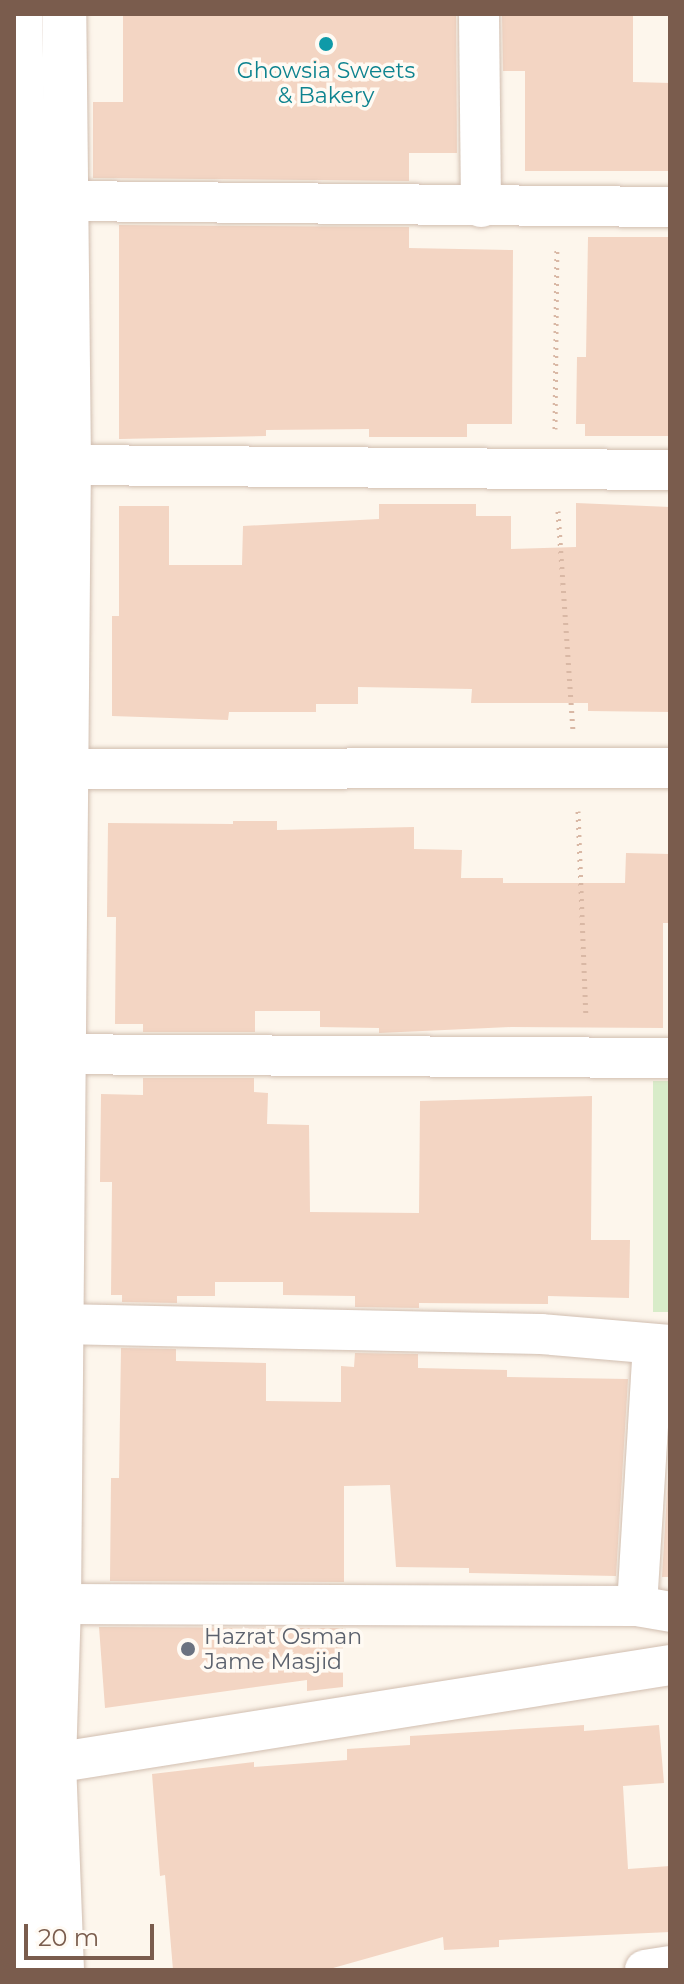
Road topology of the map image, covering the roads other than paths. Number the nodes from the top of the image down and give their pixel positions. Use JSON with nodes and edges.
{"nodes":[{"id":1,"x":20,"y":14,"type":"edge"},
{"id":2,"x":64,"y":14,"type":"edge"},
{"id":3,"x":479,"y":14,"type":"edge"},
{"id":4,"x":18,"y":62,"type":"edge"},
{"id":5,"x":66,"y":201,"type":"junction"},
{"id":6,"x":481,"y":207,"type":"junction"},
{"id":7,"x":670,"y":207,"type":"edge"},
{"id":8,"x":21,"y":333,"type":"edge"},
{"id":9,"x":69,"y":465,"type":"junction"},
{"id":10,"x":670,"y":470,"type":"edge"},
{"id":11,"x":20,"y":578,"type":"edge"},
{"id":12,"x":670,"y":768,"type":"edge"},
{"id":13,"x":45,"y":769,"type":"junction"},
{"id":14,"x":43,"y":1054,"type":"junction"},
{"id":15,"x":670,"y":1058,"type":"edge"},
{"id":16,"x":59,"y":1324,"type":"junction"},
{"id":17,"x":661,"y":1345,"type":"edge"},
{"id":18,"x":59,"y":1604,"type":"junction"},
{"id":19,"x":654,"y":1609,"type":"edge"},
{"id":20,"x":670,"y":1665,"type":"edge"},
{"id":21,"x":54,"y":1763,"type":"junction"},
{"id":22,"x":670,"y":1966,"type":"edge"},
{"id":23,"x":27,"y":1970,"type":"edge"},
{"id":24,"x":62,"y":1970,"type":"edge"},
{"id":25,"x":645,"y":1970,"type":"edge"}],
"edges":[{"from":1,"to":4,"type":"street"},
{"from":2,"to":5,"type":"street"},
{"from":3,"to":6,"type":"street"},
{"from":4,"to":8,"type":"street"},
{"from":5,"to":6,"type":"street"},
{"from":5,"to":9,"type":"street"},
{"from":6,"to":7,"type":"street"},
{"from":8,"to":11,"type":"street"},
{"from":9,"to":10,"type":"street"},
{"from":9,"to":13,"type":"street"},
{"from":11,"to":13,"type":"street"},
{"from":12,"to":13,"type":"street"},
{"from":13,"to":14,"type":"street"},
{"from":14,"to":15,"type":"street"},
{"from":14,"to":16,"type":"street"},
{"from":14,"to":23,"type":"street"},
{"from":16,"to":17,"type":"street"},
{"from":16,"to":18,"type":"street"},
{"from":17,"to":19,"type":"street"},
{"from":18,"to":19,"type":"street"},
{"from":18,"to":21,"type":"street"},
{"from":20,"to":21,"type":"street"},
{"from":21,"to":24,"type":"street"},
{"from":22,"to":25,"type":"street"}]}
